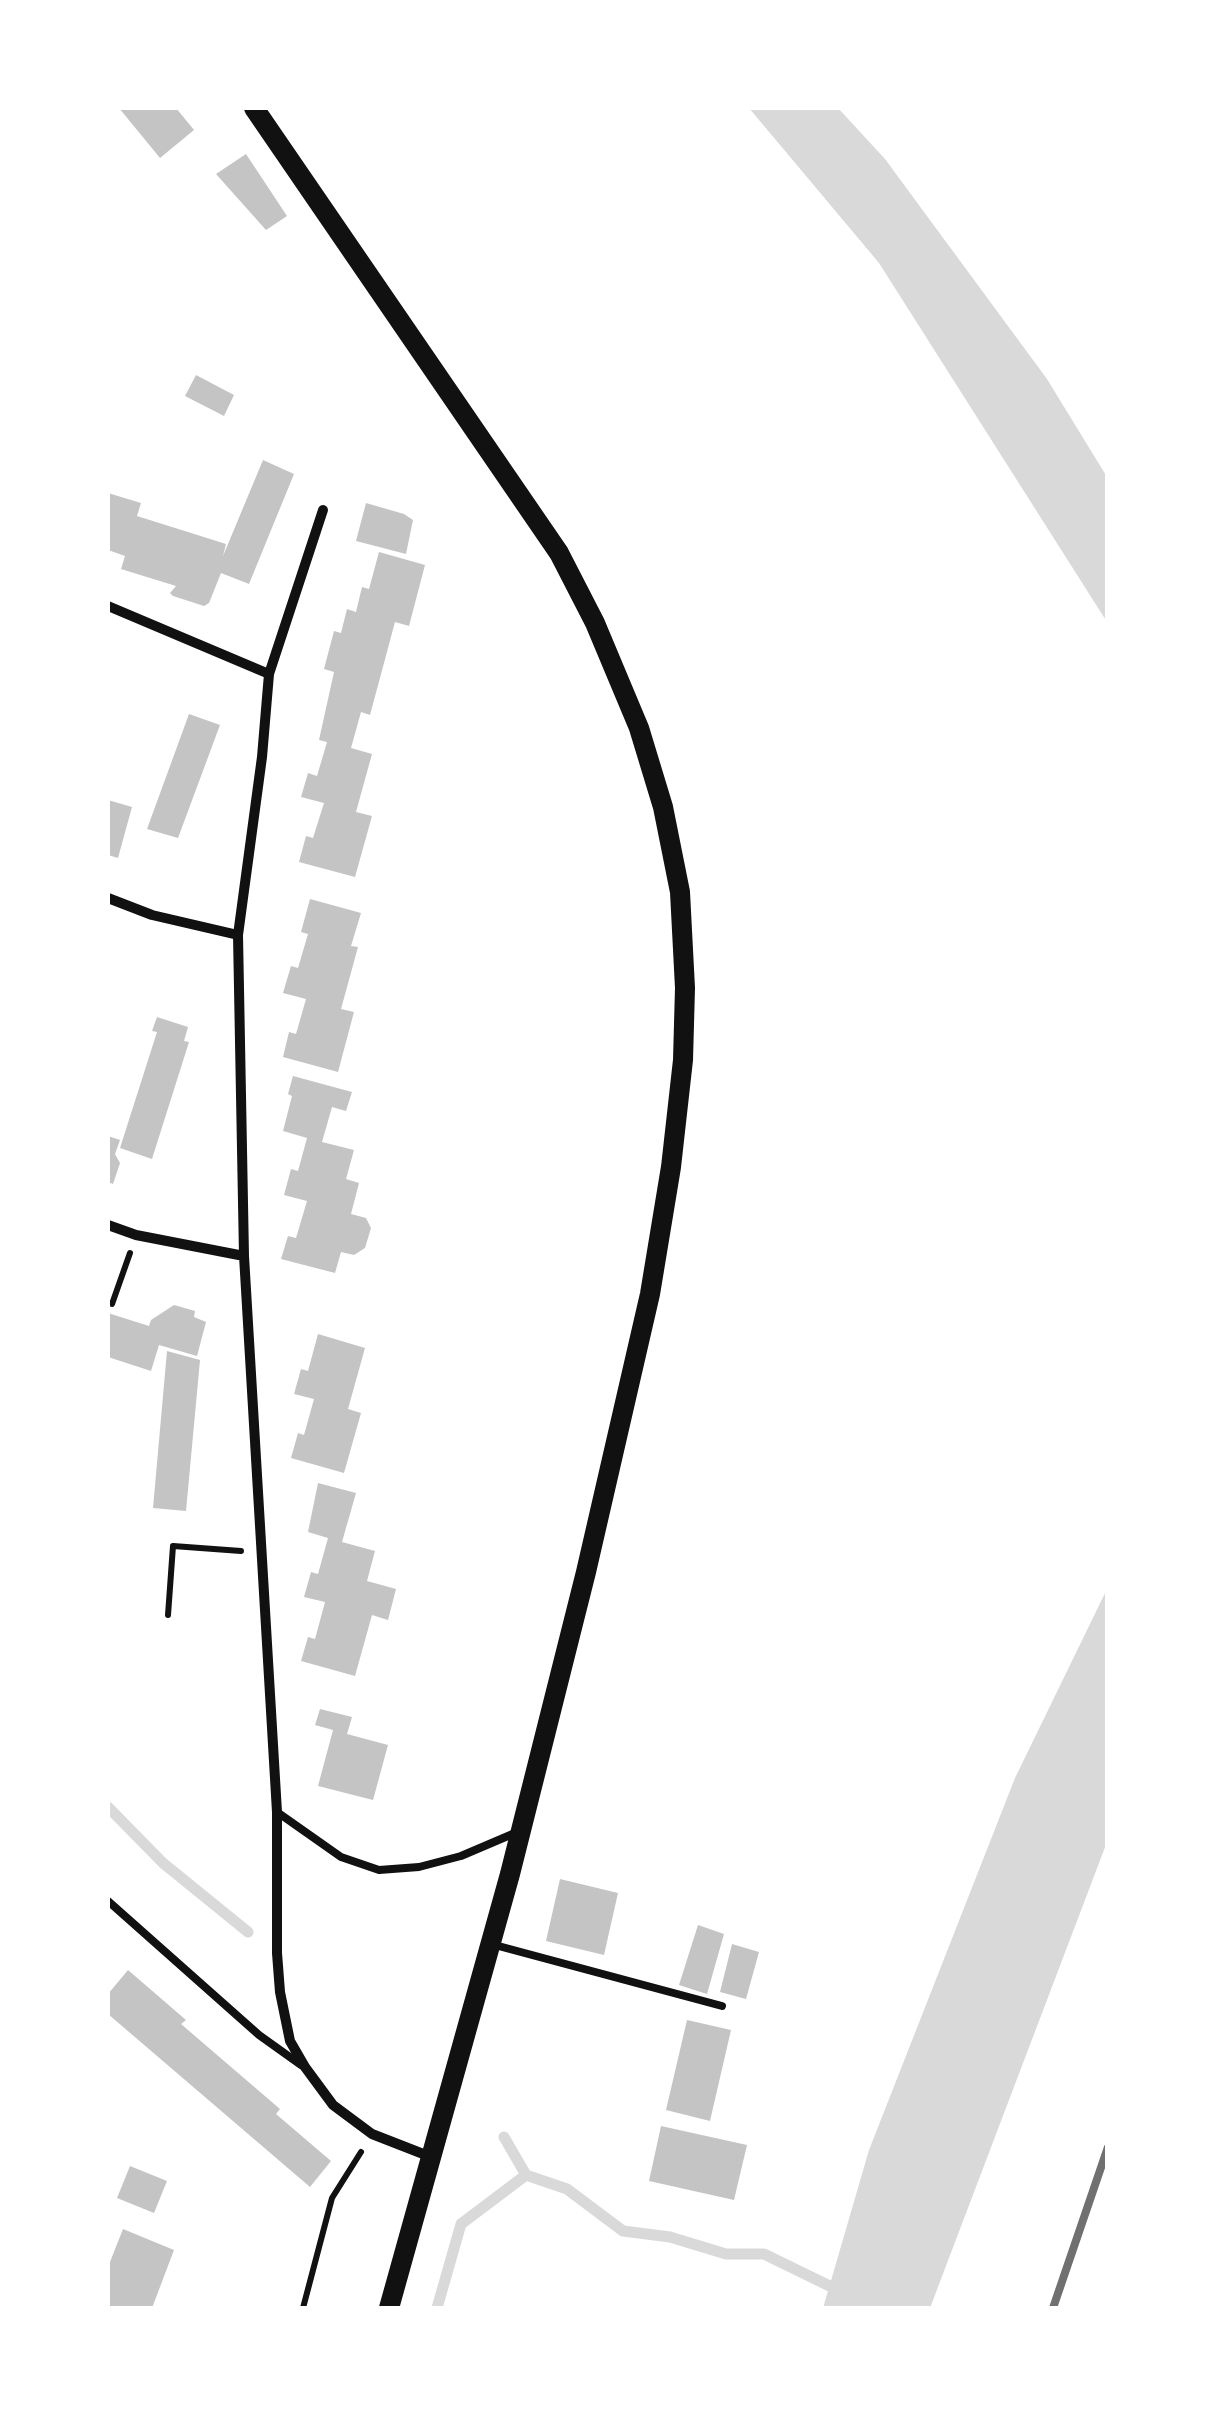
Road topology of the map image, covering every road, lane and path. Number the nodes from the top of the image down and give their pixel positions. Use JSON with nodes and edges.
{"nodes":[{"id":1,"x":254,"y":108,"type":"edge"},
{"id":2,"x":324,"y":510,"type":"dead end"},
{"id":3,"x":108,"y":606,"type":"edge"},
{"id":4,"x":269,"y":674,"type":"junction"},
{"id":5,"x":108,"y":898,"type":"edge"},
{"id":6,"x":238,"y":935,"type":"junction"},
{"id":7,"x":108,"y":1226,"type":"edge"},
{"id":8,"x":136,"y":1235,"type":"junction"},
{"id":9,"x":244,"y":1256,"type":"junction"},
{"id":10,"x":112,"y":1304,"type":"dead end"},
{"id":11,"x":262,"y":1552,"type":"junction"},
{"id":12,"x":168,"y":1615,"type":"dead end"},
{"id":13,"x":277,"y":1812,"type":"junction"},
{"id":14,"x":522,"y":1830,"type":"junction"},
{"id":15,"x":108,"y":1901,"type":"edge"},
{"id":16,"x":490,"y":1944,"type":"junction"},
{"id":17,"x":722,"y":2006,"type":"dead end"},
{"id":18,"x":304,"y":2068,"type":"junction"},
{"id":19,"x":372,"y":2134,"type":"junction"},
{"id":20,"x":432,"y":2157,"type":"junction"},
{"id":21,"x":302,"y":2308,"type":"edge"},
{"id":22,"x":389,"y":2308,"type":"edge"}],
"edges":[{"from":1,"to":14,"type":"main road"},
{"from":2,"to":4,"type":"street"},
{"from":3,"to":4,"type":"street"},
{"from":4,"to":6,"type":"street"},
{"from":5,"to":6,"type":"street"},
{"from":6,"to":9,"type":"street"},
{"from":7,"to":8,"type":"street"},
{"from":8,"to":9,"type":"street"},
{"from":8,"to":10,"type":"path"},
{"from":9,"to":11,"type":"street"},
{"from":11,"to":12,"type":"path"},
{"from":11,"to":13,"type":"street"},
{"from":13,"to":14,"type":"lane"},
{"from":13,"to":18,"type":"street"},
{"from":14,"to":16,"type":"main road"},
{"from":15,"to":18,"type":"lane"},
{"from":16,"to":17,"type":"lane"},
{"from":16,"to":20,"type":"main road"},
{"from":18,"to":19,"type":"street"},
{"from":19,"to":20,"type":"street"},
{"from":19,"to":21,"type":"path"},
{"from":20,"to":22,"type":"main road"}]}
